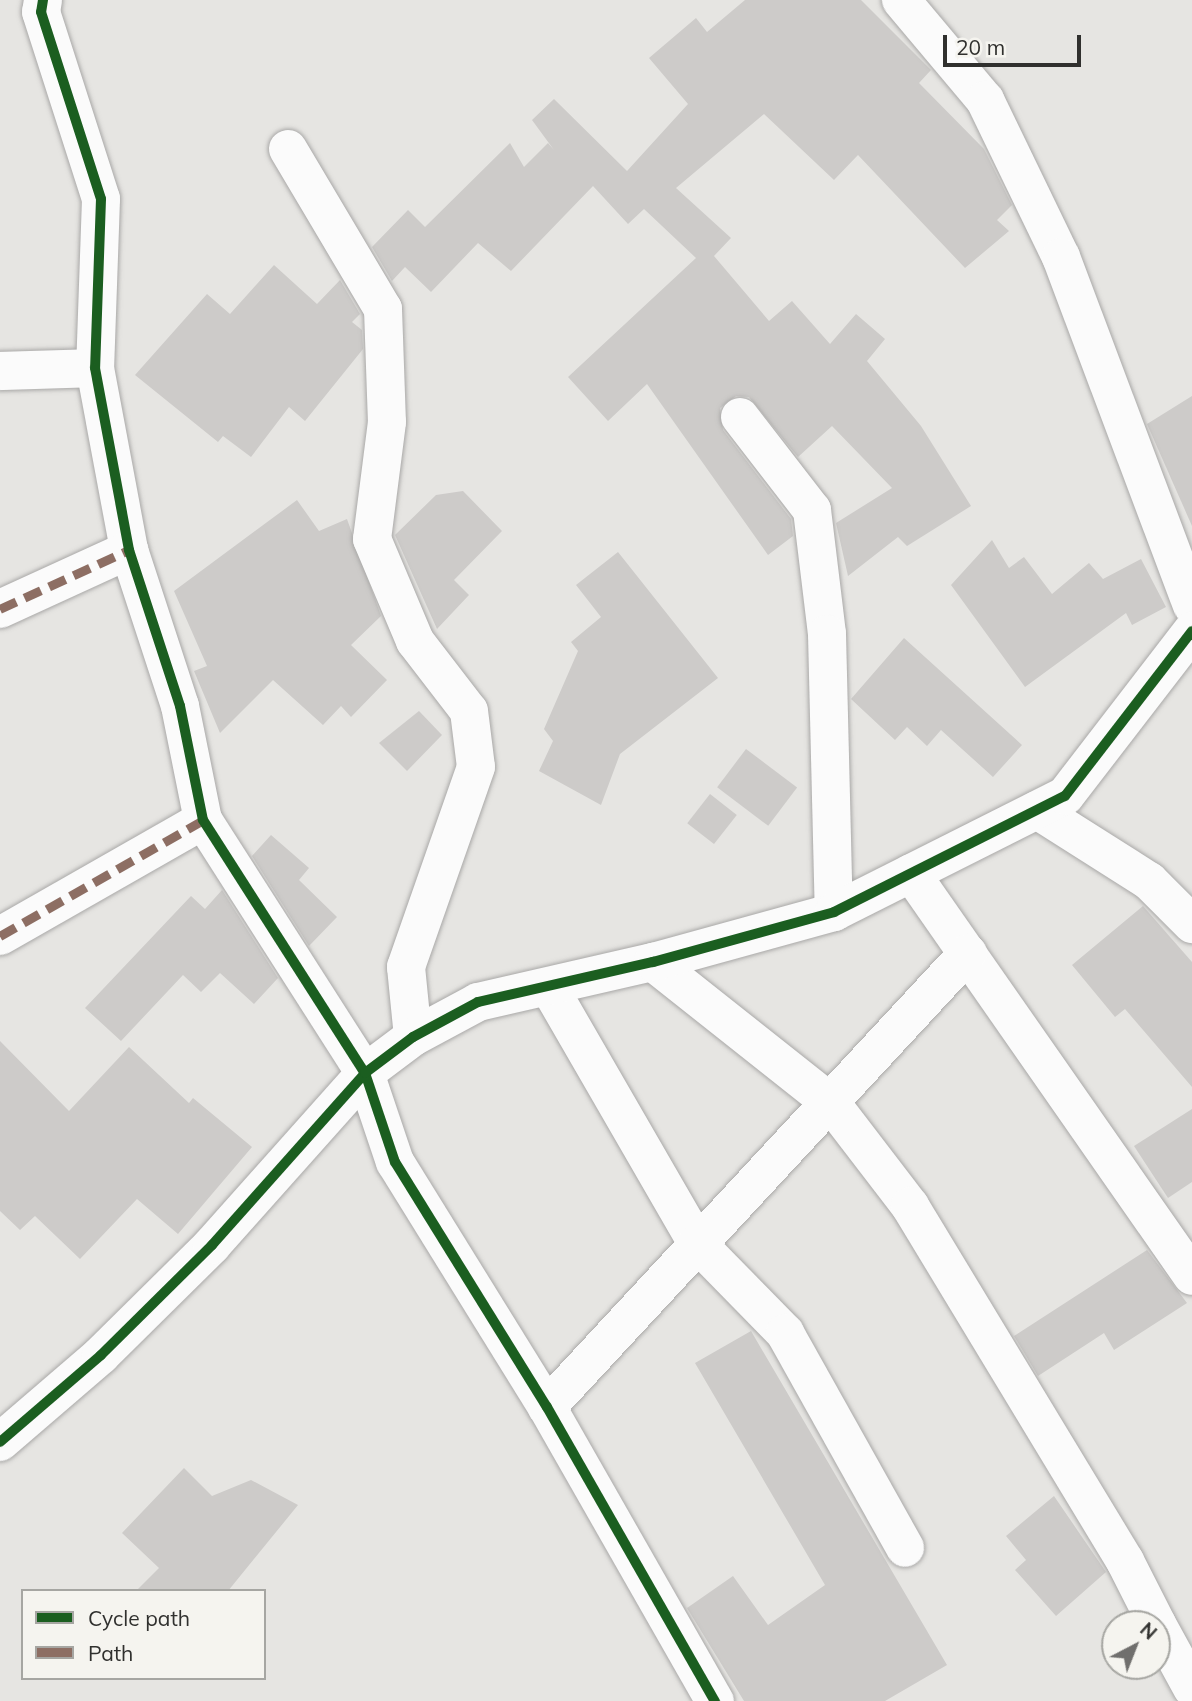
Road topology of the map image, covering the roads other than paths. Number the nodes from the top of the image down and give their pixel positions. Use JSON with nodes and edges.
{"nodes":[{"id":1,"x":43,"y":0,"type":"edge"},
{"id":2,"x":901,"y":0,"type":"edge"},
{"id":3,"x":288,"y":149,"type":"dead end"},
{"id":4,"x":95,"y":368,"type":"junction"},
{"id":5,"x":0,"y":371,"type":"edge"},
{"id":6,"x":740,"y":417,"type":"dead end"},
{"id":7,"x":129,"y":550,"type":"junction"},
{"id":8,"x":1192,"y":605,"type":"edge"},
{"id":9,"x":0,"y":609,"type":"edge"},
{"id":10,"x":1192,"y":631,"type":"edge"},
{"id":11,"x":1037,"y":810,"type":"junction"},
{"id":12,"x":203,"y":820,"type":"junction"},
{"id":13,"x":911,"y":873,"type":"junction"},
{"id":14,"x":834,"y":912,"type":"junction"},
{"id":15,"x":1192,"y":925,"type":"edge"},
{"id":16,"x":0,"y":936,"type":"edge"},
{"id":17,"x":968,"y":953,"type":"junction"},
{"id":18,"x":653,"y":962,"type":"junction"},
{"id":19,"x":549,"y":987,"type":"junction"},
{"id":20,"x":413,"y":1037,"type":"junction"},
{"id":21,"x":366,"y":1073,"type":"junction"},
{"id":22,"x":831,"y":1103,"type":"junction"},
{"id":23,"x":697,"y":1243,"type":"junction"},
{"id":24,"x":1192,"y":1276,"type":"edge"},
{"id":25,"x":547,"y":1407,"type":"junction"},
{"id":26,"x":0,"y":1442,"type":"edge"},
{"id":27,"x":905,"y":1548,"type":"dead end"},
{"id":28,"x":1150,"y":1610,"type":"edge"},
{"id":29,"x":1171,"y":1650,"type":"edge"},
{"id":30,"x":1192,"y":1688,"type":"edge"},
{"id":31,"x":715,"y":1701,"type":"edge"}],
"edges":[{"from":1,"to":4,"type":"street"},
{"from":2,"to":8,"type":"street"},
{"from":3,"to":20,"type":"street"},
{"from":4,"to":5,"type":"street"},
{"from":4,"to":7,"type":"street"},
{"from":6,"to":14,"type":"street"},
{"from":7,"to":9,"type":"street"},
{"from":7,"to":12,"type":"street"},
{"from":10,"to":11,"type":"street"},
{"from":11,"to":13,"type":"street"},
{"from":11,"to":15,"type":"street"},
{"from":12,"to":16,"type":"street"},
{"from":12,"to":21,"type":"street"},
{"from":13,"to":14,"type":"street"},
{"from":13,"to":17,"type":"street"},
{"from":14,"to":18,"type":"street"},
{"from":17,"to":22,"type":"street"},
{"from":17,"to":24,"type":"street"},
{"from":18,"to":19,"type":"street"},
{"from":18,"to":22,"type":"street"},
{"from":19,"to":20,"type":"street"},
{"from":19,"to":23,"type":"street"},
{"from":20,"to":21,"type":"street"},
{"from":21,"to":25,"type":"street"},
{"from":21,"to":26,"type":"street"},
{"from":22,"to":23,"type":"street"},
{"from":22,"to":28,"type":"street"},
{"from":23,"to":25,"type":"street"},
{"from":23,"to":27,"type":"street"},
{"from":25,"to":31,"type":"street"},
{"from":29,"to":30,"type":"street"}]}
